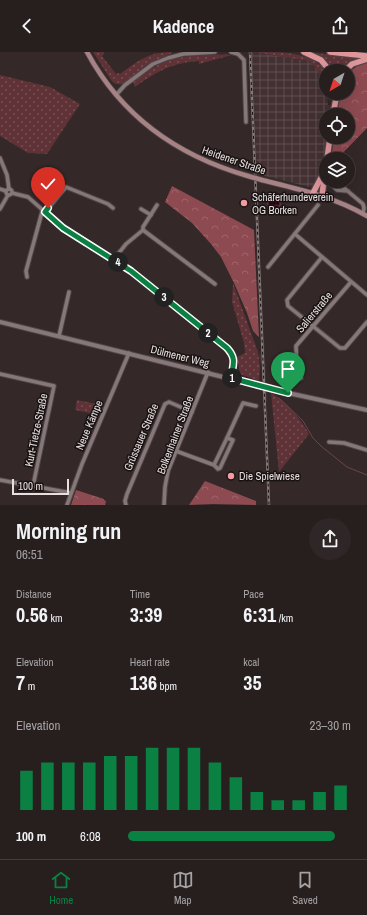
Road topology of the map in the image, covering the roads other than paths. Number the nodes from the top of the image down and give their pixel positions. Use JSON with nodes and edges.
{"nodes":[{"id":1,"x":87,"y":52,"type":"edge"},
{"id":2,"x":215,"y":52,"type":"edge"},
{"id":3,"x":230,"y":52,"type":"edge"},
{"id":4,"x":304,"y":52,"type":"edge"},
{"id":5,"x":330,"y":52,"type":"edge"},
{"id":6,"x":352,"y":52,"type":"edge"},
{"id":7,"x":367,"y":54,"type":"edge"},
{"id":8,"x":367,"y":59,"type":"edge"},
{"id":9,"x":324,"y":64,"type":"edge"},
{"id":10,"x":352,"y":64,"type":"edge"},
{"id":11,"x":116,"y":95,"type":"junction"},
{"id":12,"x":246,"y":122,"type":"dead end"},
{"id":13,"x":0,"y":158,"type":"edge"},
{"id":14,"x":319,"y":182,"type":"edge"},
{"id":15,"x":323,"y":188,"type":"edge"},
{"id":16,"x":0,"y":189,"type":"edge"},
{"id":17,"x":348,"y":191,"type":"dead end"},
{"id":18,"x":8,"y":192,"type":"junction"},
{"id":19,"x":313,"y":193,"type":"junction"},
{"id":20,"x":322,"y":196,"type":"junction"},
{"id":21,"x":158,"y":205,"type":"dead end"},
{"id":22,"x":318,"y":205,"type":"dead end"},
{"id":23,"x":113,"y":208,"type":"dead end"},
{"id":24,"x":0,"y":209,"type":"edge"},
{"id":25,"x":141,"y":209,"type":"dead end"},
{"id":26,"x":44,"y":211,"type":"junction"},
{"id":27,"x":151,"y":215,"type":"junction"},
{"id":28,"x":365,"y":215,"type":"edge"},
{"id":29,"x":143,"y":230,"type":"junction"},
{"id":30,"x":295,"y":234,"type":"junction"},
{"id":31,"x":322,"y":257,"type":"junction"},
{"id":32,"x":114,"y":259,"type":"junction"},
{"id":33,"x":268,"y":267,"type":"dead end"},
{"id":34,"x":27,"y":277,"type":"dead end"},
{"id":35,"x":351,"y":282,"type":"junction"},
{"id":36,"x":215,"y":284,"type":"dead end"},
{"id":37,"x":69,"y":292,"type":"dead end"},
{"id":38,"x":367,"y":295,"type":"edge"},
{"id":39,"x":0,"y":322,"type":"edge"},
{"id":40,"x":367,"y":322,"type":"edge"},
{"id":41,"x":313,"y":326,"type":"junction"},
{"id":42,"x":59,"y":336,"type":"junction"},
{"id":43,"x":129,"y":353,"type":"junction"},
{"id":44,"x":208,"y":372,"type":"junction"},
{"id":45,"x":0,"y":374,"type":"edge"},
{"id":46,"x":231,"y":378,"type":"junction"},
{"id":47,"x":302,"y":378,"type":"dead end"},
{"id":48,"x":256,"y":406,"type":"dead end"},
{"id":49,"x":367,"y":410,"type":"edge"},
{"id":50,"x":192,"y":412,"type":"junction"},
{"id":51,"x":227,"y":438,"type":"junction"},
{"id":52,"x":329,"y":442,"type":"dead end"},
{"id":53,"x":367,"y":450,"type":"edge"},
{"id":54,"x":176,"y":451,"type":"junction"},
{"id":55,"x":214,"y":465,"type":"junction"},
{"id":56,"x":0,"y":480,"type":"edge"},
{"id":57,"x":33,"y":486,"type":"junction"},
{"id":58,"x":71,"y":493,"type":"junction"},
{"id":59,"x":67,"y":505,"type":"edge"},
{"id":60,"x":126,"y":505,"type":"edge"},
{"id":61,"x":164,"y":505,"type":"edge"}],
"edges":[{"from":1,"to":11,"type":"main road","name":"Heidener Straße"},
{"from":2,"to":11,"type":"street"},
{"from":3,"to":12,"type":"street"},
{"from":4,"to":9,"type":"highway"},
{"from":5,"to":7,"type":"highway"},
{"from":6,"to":7,"type":"highway"},
{"from":8,"to":10,"type":"highway"},
{"from":11,"to":19,"type":"main road","name":"Heidener Straße","bridge":true},
{"from":13,"to":18,"type":"street"},
{"from":14,"to":19,"type":"highway"},
{"from":15,"to":20,"type":"highway"},
{"from":16,"to":18,"type":"street"},
{"from":17,"to":28,"type":"street","name":"Heidener Straße"},
{"from":18,"to":24,"type":"street"},
{"from":18,"to":26,"type":"street"},
{"from":19,"to":20,"type":"main road","name":"Heidener Straße"},
{"from":20,"to":28,"type":"main road","name":"Heidener Straße"},
{"from":21,"to":27,"type":"street"},
{"from":22,"to":30,"type":"street"},
{"from":23,"to":26,"type":"street"},
{"from":25,"to":27,"type":"street"},
{"from":26,"to":32,"type":"street"},
{"from":26,"to":34,"type":"street"},
{"from":27,"to":29,"type":"street"},
{"from":29,"to":32,"type":"street"},
{"from":29,"to":36,"type":"street"},
{"from":30,"to":31,"type":"street"},
{"from":30,"to":33,"type":"street"},
{"from":31,"to":35,"type":"street"},
{"from":31,"to":41,"type":"street"},
{"from":32,"to":46,"type":"street"},
{"from":35,"to":38,"type":"street"},
{"from":35,"to":41,"type":"street","name":"Salierstraße"},
{"from":37,"to":42,"type":"street"},
{"from":39,"to":42,"type":"street","name":"Dülmener Weg"},
{"from":40,"to":41,"type":"street"},
{"from":41,"to":47,"type":"street","name":"Salierstraße"},
{"from":42,"to":43,"type":"street","name":"Dülmener Weg"},
{"from":43,"to":44,"type":"street","name":"Dülmener Weg"},
{"from":43,"to":58,"type":"street","name":"Neue Kämpe"},
{"from":44,"to":46,"type":"street","name":"Dülmener Weg"},
{"from":44,"to":50,"type":"street","name":"Bolkenhainer Straße"},
{"from":45,"to":57,"type":"street","name":"Kurt-Tietze-Straße"},
{"from":46,"to":49,"type":"street","name":"Dülmener Weg"},
{"from":48,"to":51,"type":"street"},
{"from":50,"to":54,"type":"street","name":"Bolkenhainer Straße"},
{"from":50,"to":60,"type":"street","name":"Grüssauer Straße"},
{"from":51,"to":55,"type":"street"},
{"from":51,"to":55,"type":"street"},
{"from":52,"to":53,"type":"street"},
{"from":54,"to":55,"type":"street"},
{"from":54,"to":61,"type":"street","name":"Bolkenhainer Straße"},
{"from":56,"to":57,"type":"street"},
{"from":57,"to":58,"type":"street"},
{"from":58,"to":59,"type":"street","name":"Neue Kämpe"}]}
